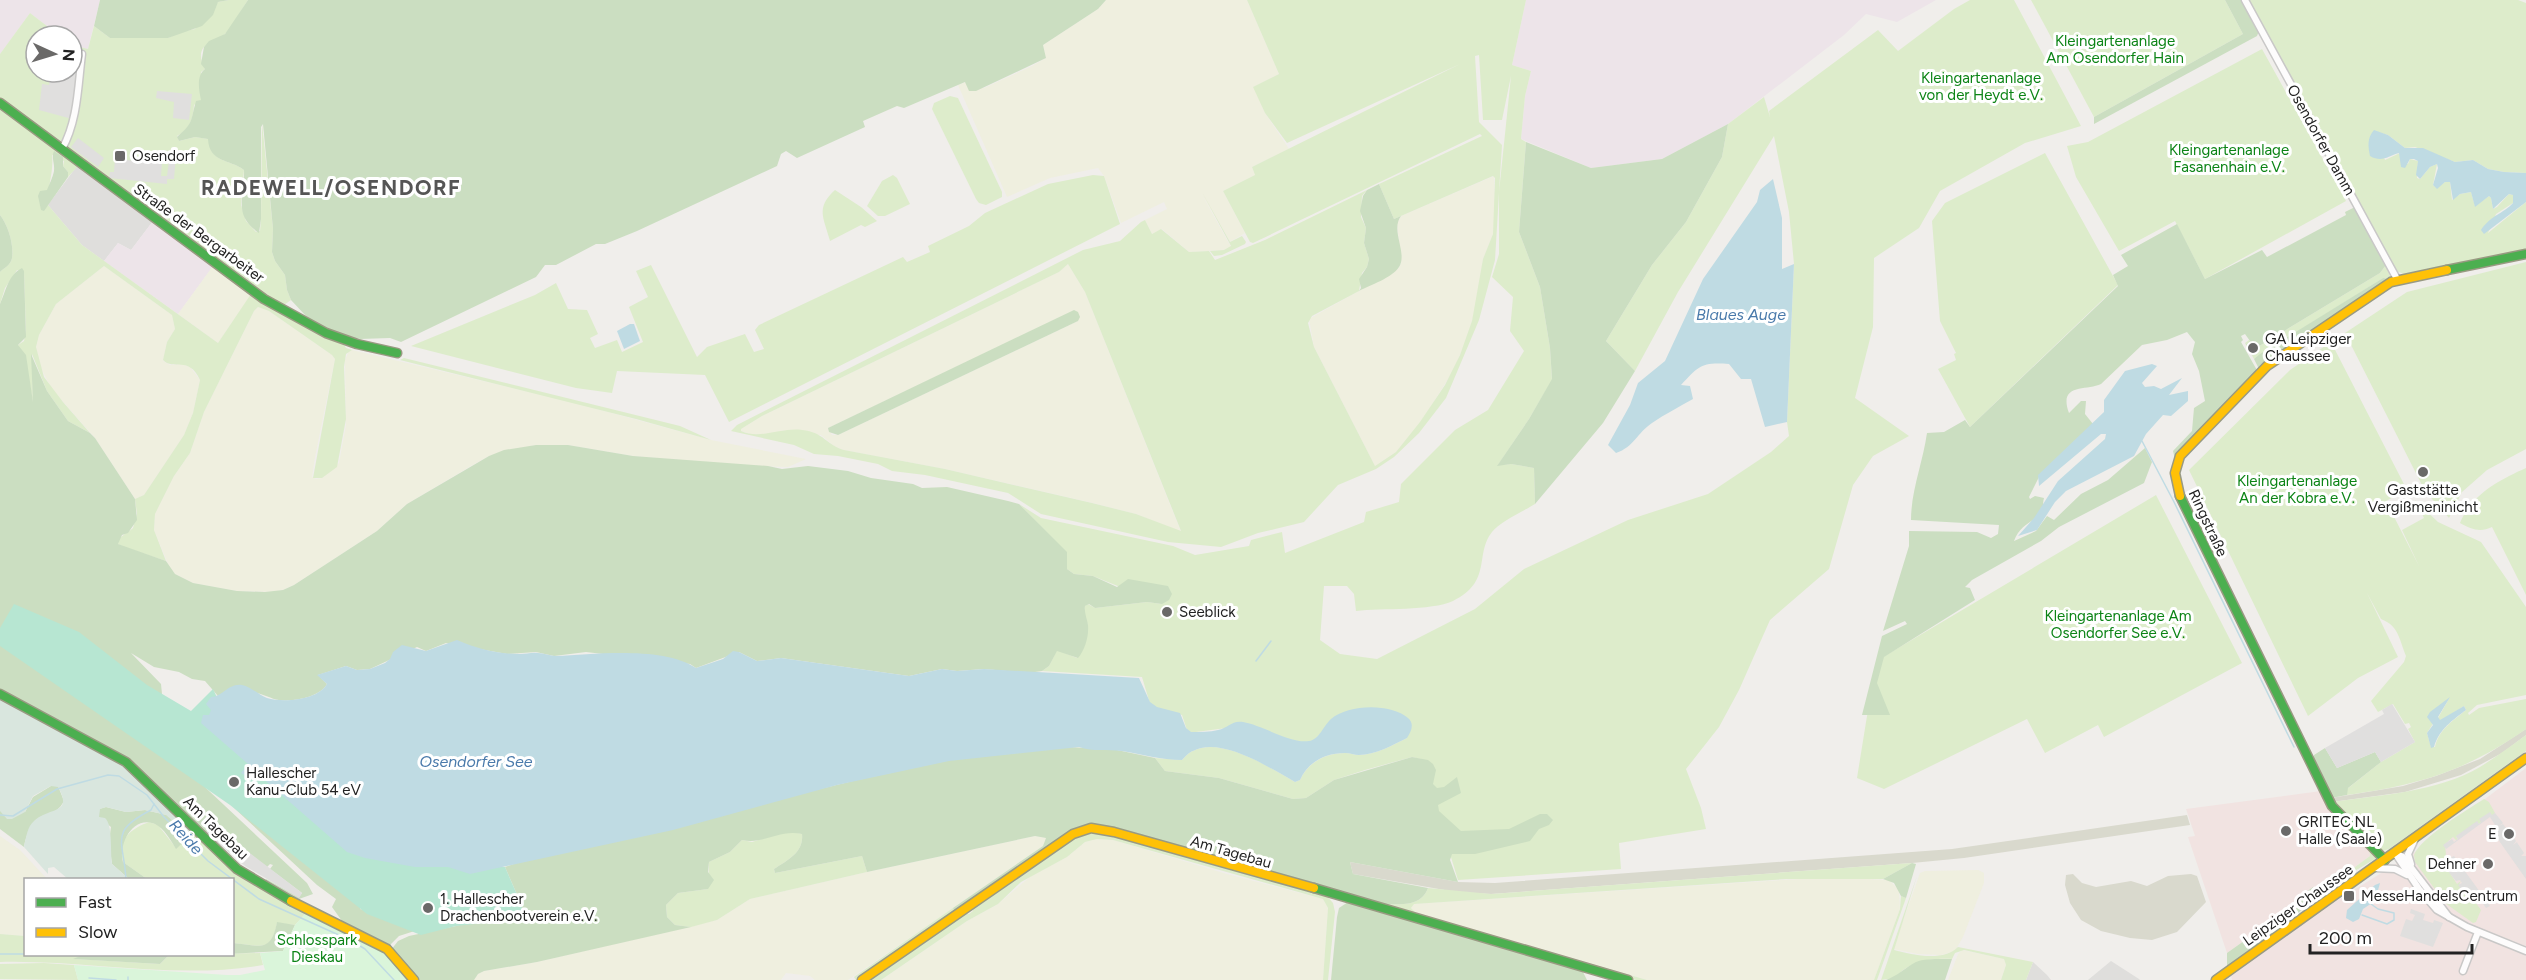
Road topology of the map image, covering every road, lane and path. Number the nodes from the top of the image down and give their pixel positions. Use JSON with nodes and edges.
{"nodes":[{"id":1,"x":2245,"y":0,"type":"edge"},
{"id":2,"x":78,"y":84,"type":"edge"},
{"id":3,"x":0,"y":103,"type":"edge"},
{"id":4,"x":62,"y":149,"type":"junction"},
{"id":5,"x":2526,"y":254,"type":"edge"},
{"id":6,"x":2397,"y":279,"type":"junction"},
{"id":7,"x":397,"y":353,"type":"dead end"},
{"id":8,"x":0,"y":694,"type":"edge"},
{"id":9,"x":2526,"y":758,"type":"edge"},
{"id":10,"x":2415,"y":839,"type":"junction"},
{"id":11,"x":2395,"y":853,"type":"junction"},
{"id":12,"x":2385,"y":860,"type":"junction"},
{"id":13,"x":2373,"y":868,"type":"junction"},
{"id":14,"x":2414,"y":870,"type":"junction"},
{"id":15,"x":2410,"y":878,"type":"junction"},
{"id":16,"x":2449,"y":917,"type":"junction"},
{"id":17,"x":2478,"y":932,"type":"junction"},
{"id":18,"x":2526,"y":951,"type":"edge"},
{"id":19,"x":2463,"y":971,"type":"dead end"},
{"id":20,"x":414,"y":980,"type":"edge"},
{"id":21,"x":862,"y":980,"type":"edge"},
{"id":22,"x":1628,"y":980,"type":"edge"},
{"id":23,"x":2216,"y":980,"type":"edge"}],
"edges":[{"from":1,"to":6,"type":"street","name":"Osendorfer Damm"},
{"from":2,"to":4,"type":"street"},
{"from":3,"to":4,"type":"street","name":"Straße der Bergarbeiter"},
{"from":4,"to":7,"type":"street","name":"Straße der Bergarbeiter"},
{"from":5,"to":6,"type":"street","name":"Ringstraße"},
{"from":6,"to":12,"type":"street","name":"Ringstraße"},
{"from":8,"to":20,"type":"street","name":"Am Tagebau"},
{"from":9,"to":10,"type":"street","name":"Leipziger Chaussee"},
{"from":10,"to":11,"type":"street","name":"Leipziger Chaussee"},
{"from":10,"to":14,"type":"street"},
{"from":11,"to":12,"type":"street","name":"Leipziger Chaussee"},
{"from":11,"to":14,"type":"street"},
{"from":11,"to":15,"type":"street"},
{"from":12,"to":13,"type":"street","name":"Leipziger Chaussee"},
{"from":13,"to":15,"type":"street"},
{"from":13,"to":23,"type":"street","name":"Leipziger Chaussee"},
{"from":14,"to":16,"type":"street"},
{"from":15,"to":16,"type":"street"},
{"from":16,"to":17,"type":"street"},
{"from":17,"to":18,"type":"street"},
{"from":17,"to":19,"type":"street"},
{"from":21,"to":22,"type":"street","name":"Am Tagebau"}]}
